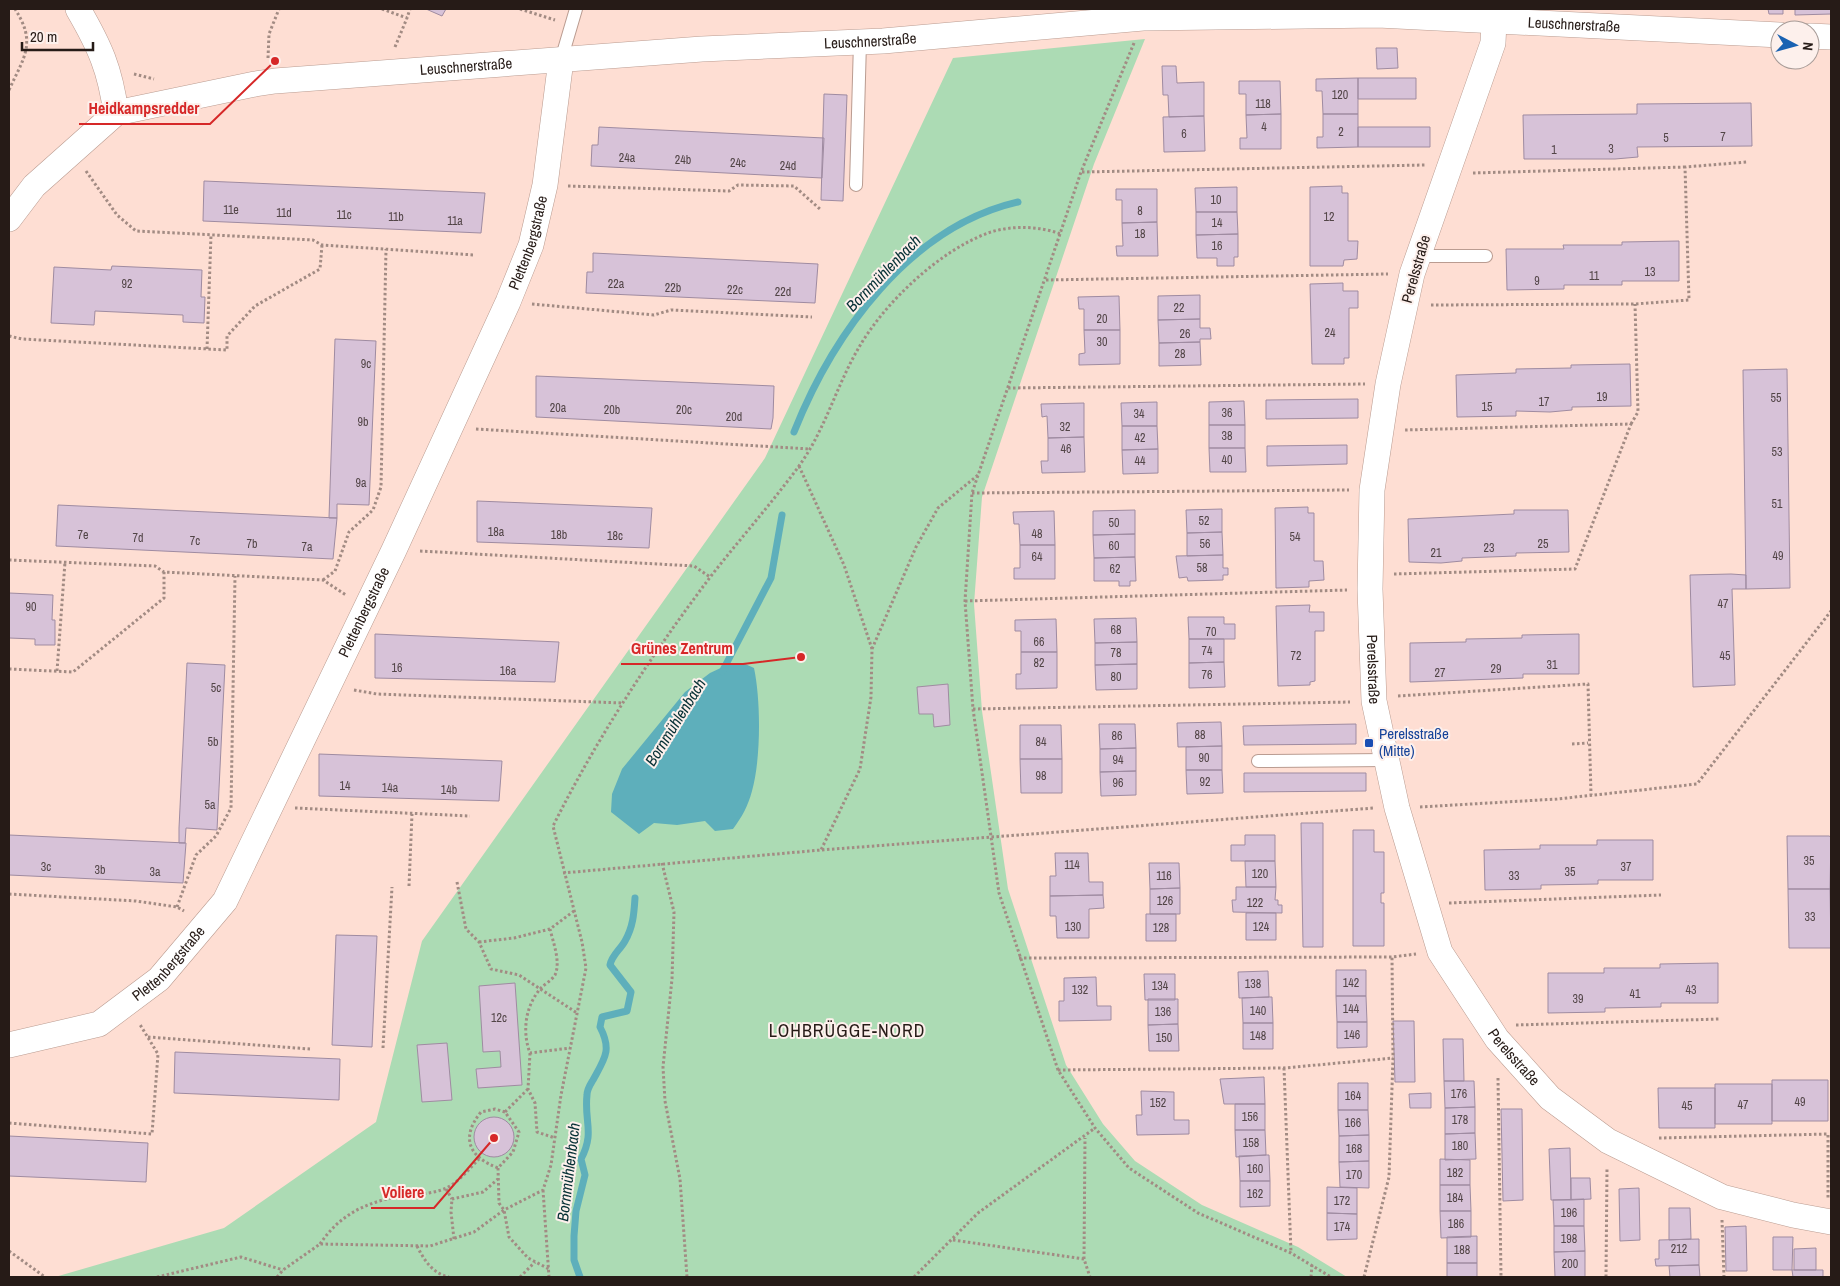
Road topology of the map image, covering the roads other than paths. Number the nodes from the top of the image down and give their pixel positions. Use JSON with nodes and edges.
{"nodes":[{"id":1,"x":78,"y":9,"type":"edge"},
{"id":2,"x":576,"y":9,"type":"edge"},
{"id":3,"x":1494,"y":21,"type":"junction"},
{"id":4,"x":1770,"y":35,"type":"edge"},
{"id":5,"x":860,"y":42,"type":"junction"},
{"id":6,"x":561,"y":60,"type":"junction"},
{"id":7,"x":116,"y":112,"type":"junction"},
{"id":8,"x":856,"y":185,"type":"dead end"},
{"id":9,"x":9,"y":219,"type":"edge"},
{"id":10,"x":1486,"y":256,"type":"dead end"},
{"id":11,"x":1415,"y":265,"type":"junction"},
{"id":12,"x":1387,"y":760,"type":"junction"},
{"id":13,"x":1258,"y":761,"type":"dead end"},
{"id":14,"x":9,"y":1045,"type":"edge"},
{"id":15,"x":1830,"y":1221,"type":"edge"}],
"edges":[{"from":1,"to":7,"type":"street"},
{"from":2,"to":6,"type":"lane"},
{"from":3,"to":4,"type":"street","name":"Leuschnerstraße"},
{"from":3,"to":5,"type":"street","name":"Leuschnerstraße"},
{"from":3,"to":11,"type":"street","name":"Perelsstraße"},
{"from":5,"to":6,"type":"street","name":"Leuschnerstraße"},
{"from":5,"to":8,"type":"lane"},
{"from":6,"to":7,"type":"street","name":"Leuschnerstraße"},
{"from":6,"to":14,"type":"street","name":"Plettenbergstraße"},
{"from":7,"to":9,"type":"street"},
{"from":10,"to":11,"type":"lane"},
{"from":11,"to":12,"type":"street","name":"Perelsstraße"},
{"from":12,"to":13,"type":"lane"},
{"from":12,"to":15,"type":"street","name":"Perelsstraße"}]}
